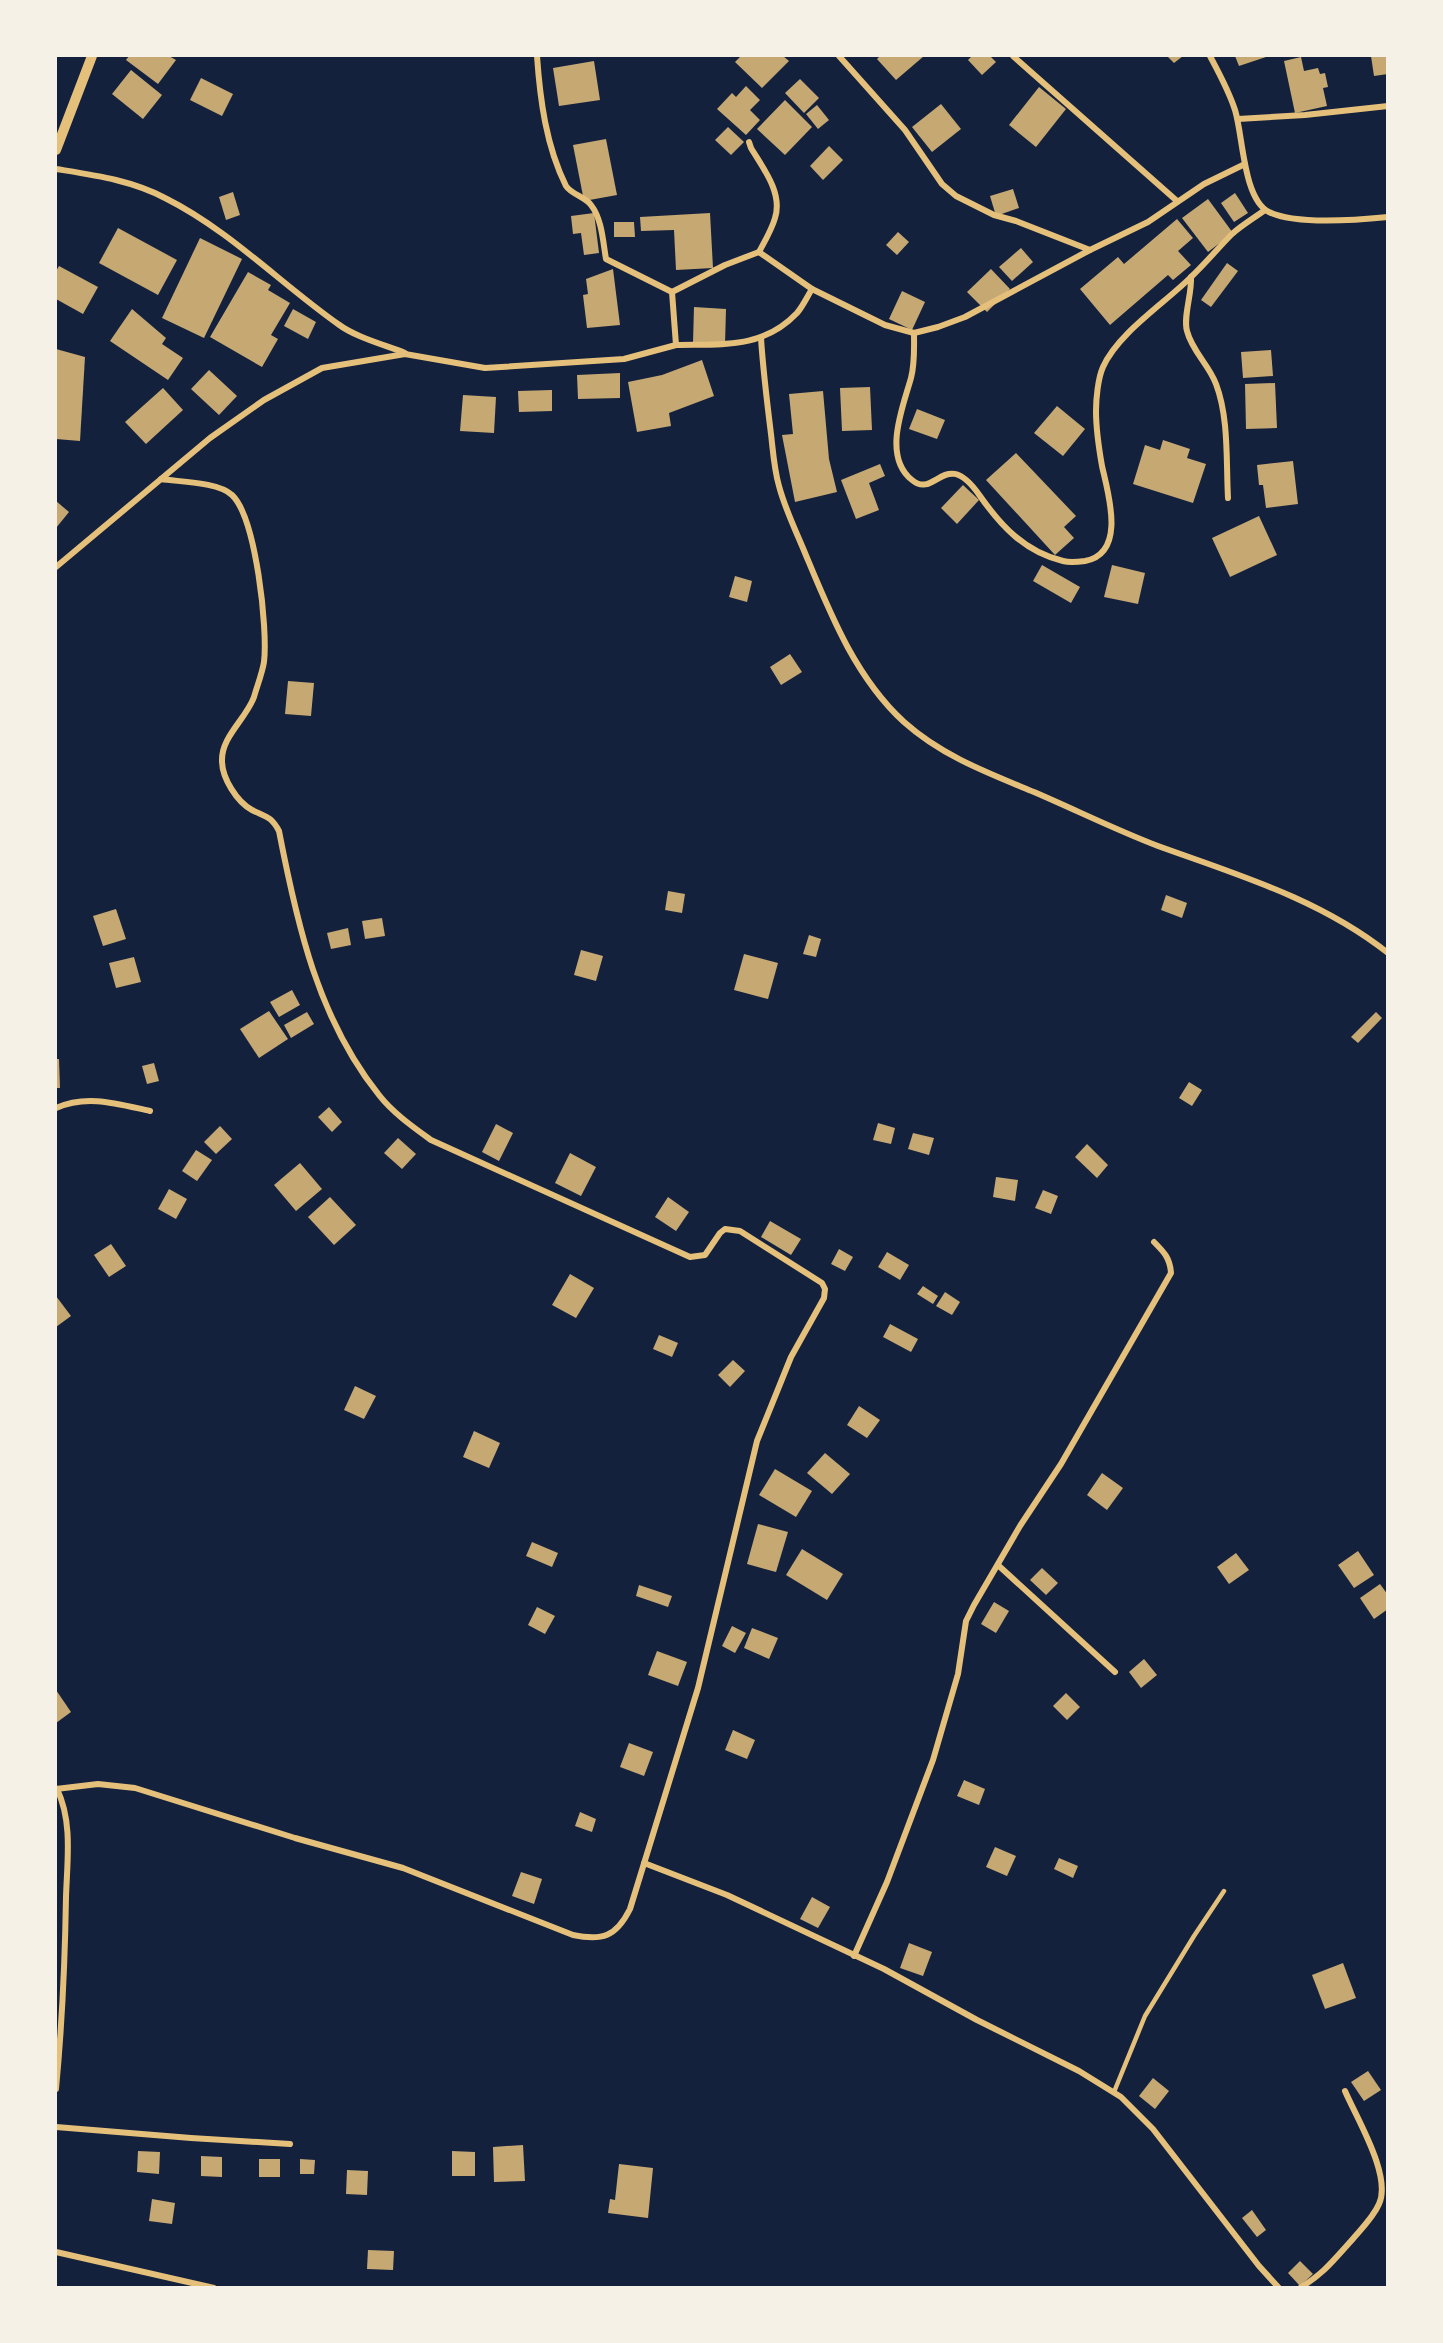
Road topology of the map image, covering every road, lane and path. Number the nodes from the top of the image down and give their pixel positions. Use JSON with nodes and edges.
{"nodes":[{"id":1,"x":92,"y":56,"type":"edge"},
{"id":2,"x":537,"y":56,"type":"edge"},
{"id":3,"x":839,"y":56,"type":"edge"},
{"id":4,"x":1013,"y":56,"type":"edge"},
{"id":5,"x":1210,"y":56,"type":"edge"},
{"id":6,"x":1388,"y":106,"type":"edge"},
{"id":7,"x":1238,"y":119,"type":"junction"},
{"id":8,"x":749,"y":142,"type":"dead end"},
{"id":9,"x":56,"y":150,"type":"edge"},
{"id":10,"x":1245,"y":164,"type":"junction"},
{"id":11,"x":56,"y":169,"type":"edge"},
{"id":12,"x":1177,"y":201,"type":"junction"},
{"id":13,"x":1265,"y":210,"type":"junction"},
{"id":14,"x":1388,"y":217,"type":"edge"},
{"id":15,"x":1090,"y":250,"type":"junction"},
{"id":16,"x":759,"y":252,"type":"junction"},
{"id":17,"x":1191,"y":277,"type":"junction"},
{"id":18,"x":812,"y":289,"type":"junction"},
{"id":19,"x":672,"y":292,"type":"junction"},
{"id":20,"x":914,"y":333,"type":"junction"},
{"id":21,"x":761,"y":338,"type":"junction"},
{"id":22,"x":676,"y":345,"type":"junction"},
{"id":23,"x":405,"y":354,"type":"junction"},
{"id":24,"x":161,"y":479,"type":"junction"},
{"id":25,"x":1228,"y":498,"type":"dead end"},
{"id":26,"x":56,"y":567,"type":"edge"},
{"id":27,"x":1388,"y":953,"type":"edge"},
{"id":28,"x":56,"y":1101,"type":"edge"},
{"id":29,"x":65,"y":1104,"type":"junction"},
{"id":30,"x":56,"y":1108,"type":"edge"},
{"id":31,"x":150,"y":1111,"type":"dead end"},
{"id":32,"x":1154,"y":1242,"type":"dead end"},
{"id":33,"x":999,"y":1566,"type":"junction"},
{"id":34,"x":1115,"y":1672,"type":"dead end"},
{"id":35,"x":56,"y":1788,"type":"edge"},
{"id":36,"x":644,"y":1863,"type":"junction"},
{"id":37,"x":1224,"y":1891,"type":"dead end"},
{"id":38,"x":854,"y":1956,"type":"junction"},
{"id":39,"x":56,"y":2089,"type":"edge"},
{"id":40,"x":1345,"y":2091,"type":"dead end"},
{"id":41,"x":1114,"y":2092,"type":"junction"},
{"id":42,"x":56,"y":2127,"type":"edge"},
{"id":43,"x":290,"y":2144,"type":"dead end"},
{"id":44,"x":56,"y":2252,"type":"edge"},
{"id":45,"x":214,"y":2288,"type":"edge"},
{"id":46,"x":1279,"y":2288,"type":"edge"},
{"id":47,"x":1300,"y":2288,"type":"edge"}],
"edges":[{"from":1,"to":9,"type":"street"},
{"from":2,"to":19,"type":"street"},
{"from":3,"to":15,"type":"street"},
{"from":4,"to":12,"type":"street"},
{"from":5,"to":7,"type":"street"},
{"from":6,"to":7,"type":"street"},
{"from":7,"to":10,"type":"street"},
{"from":8,"to":16,"type":"street"},
{"from":10,"to":12,"type":"street"},
{"from":10,"to":13,"type":"street"},
{"from":11,"to":23,"type":"street"},
{"from":12,"to":15,"type":"street"},
{"from":13,"to":14,"type":"street"},
{"from":13,"to":17,"type":"street"},
{"from":15,"to":20,"type":"street"},
{"from":16,"to":18,"type":"street"},
{"from":16,"to":19,"type":"street"},
{"from":17,"to":20,"type":"street"},
{"from":17,"to":25,"type":"street"},
{"from":18,"to":20,"type":"street"},
{"from":18,"to":21,"type":"street"},
{"from":19,"to":22,"type":"street"},
{"from":21,"to":22,"type":"street"},
{"from":21,"to":27,"type":"street"},
{"from":22,"to":23,"type":"street"},
{"from":23,"to":24,"type":"street"},
{"from":24,"to":26,"type":"street"},
{"from":24,"to":36,"type":"street"},
{"from":28,"to":29,"type":"street"},
{"from":29,"to":30,"type":"street"},
{"from":29,"to":31,"type":"street"},
{"from":32,"to":33,"type":"street"},
{"from":33,"to":34,"type":"street"},
{"from":33,"to":38,"type":"street"},
{"from":35,"to":36,"type":"street"},
{"from":35,"to":39,"type":"street"},
{"from":36,"to":38,"type":"street"},
{"from":37,"to":41,"type":"lane"},
{"from":38,"to":41,"type":"street"},
{"from":40,"to":47,"type":"street"},
{"from":41,"to":46,"type":"street"},
{"from":42,"to":43,"type":"street"},
{"from":44,"to":45,"type":"street"}]}
